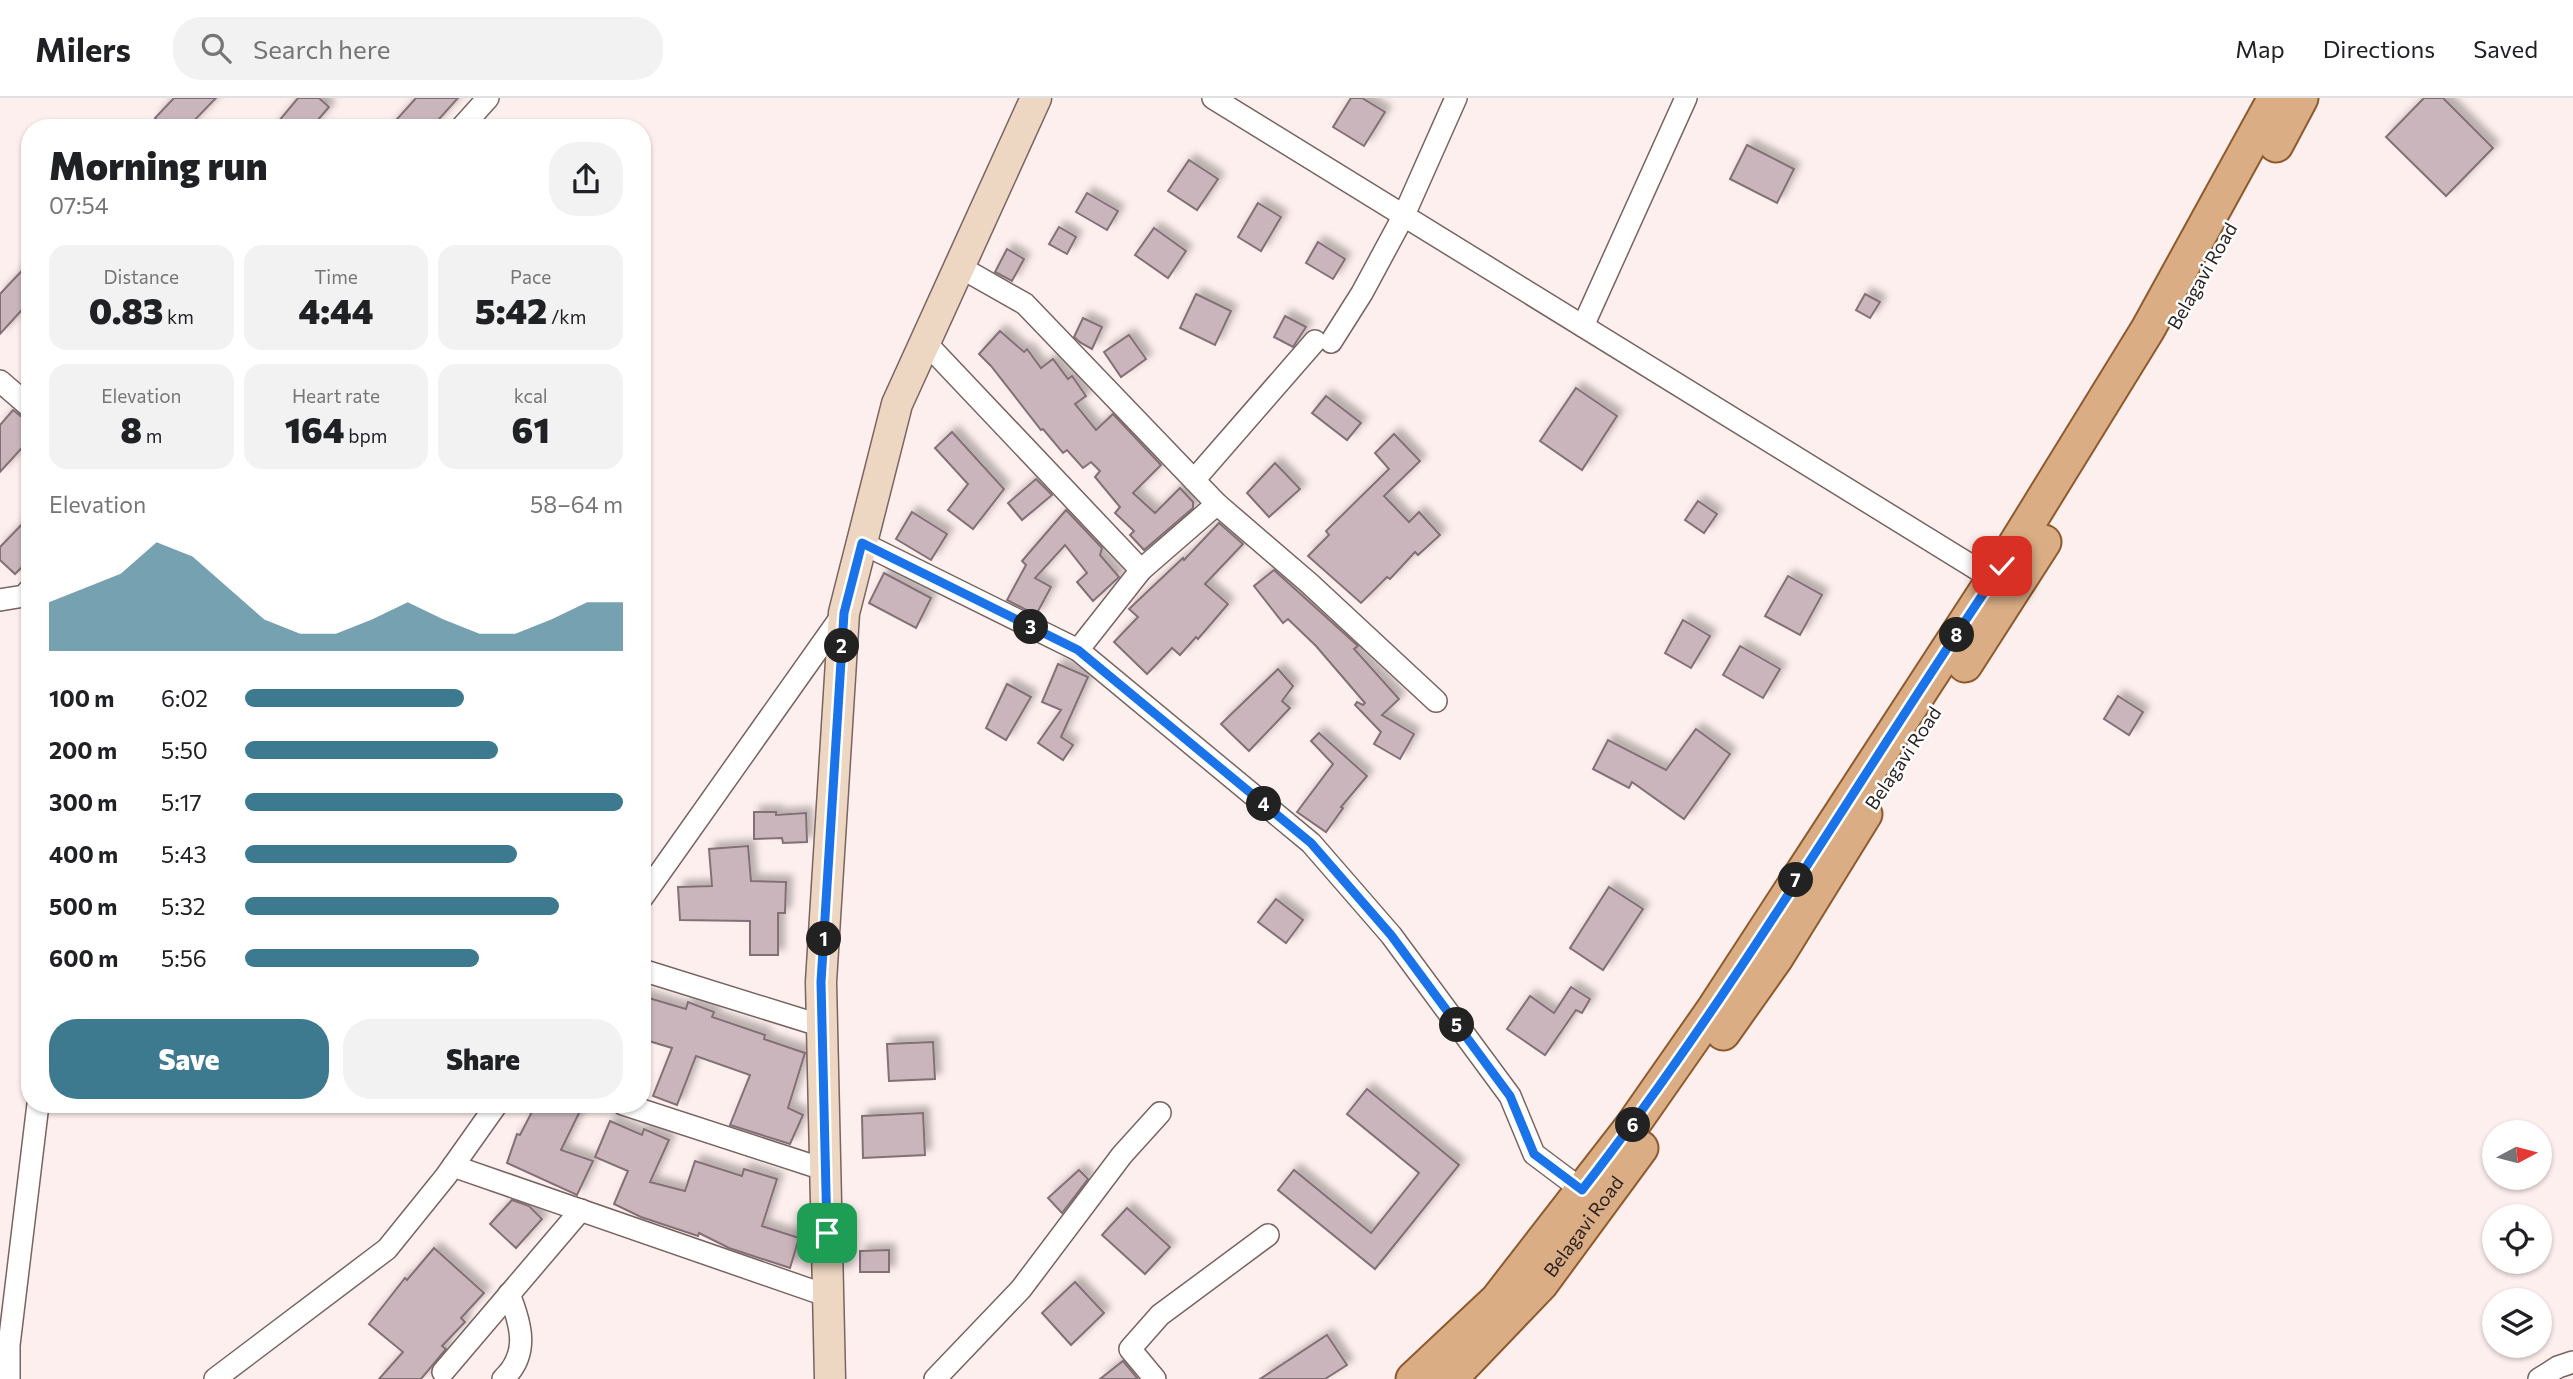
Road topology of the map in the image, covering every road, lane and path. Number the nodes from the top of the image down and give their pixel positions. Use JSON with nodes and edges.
{"nodes":[{"id":1,"x":488,"y":98,"type":"edge"},
{"id":2,"x":1037,"y":98,"type":"edge"},
{"id":3,"x":1213,"y":98,"type":"edge"},
{"id":4,"x":1456,"y":98,"type":"edge"},
{"id":5,"x":1686,"y":98,"type":"edge"},
{"id":6,"x":2275,"y":98,"type":"edge"},
{"id":7,"x":2301,"y":98,"type":"edge"},
{"id":8,"x":469,"y":119,"type":"edge"},
{"id":9,"x":1404,"y":215,"type":"junction"},
{"id":10,"x":960,"y":267,"type":"junction"},
{"id":11,"x":1583,"y":326,"type":"junction"},
{"id":12,"x":925,"y":342,"type":"junction"},
{"id":13,"x":0,"y":381,"type":"edge"},
{"id":14,"x":21,"y":399,"type":"edge"},
{"id":15,"x":1194,"y":480,"type":"junction"},
{"id":16,"x":1217,"y":504,"type":"junction"},
{"id":17,"x":862,"y":543,"type":"junction"},
{"id":18,"x":1141,"y":570,"type":"junction"},
{"id":19,"x":1993,"y":579,"type":"junction"},
{"id":20,"x":21,"y":596,"type":"edge"},
{"id":21,"x":0,"y":600,"type":"edge"},
{"id":22,"x":844,"y":613,"type":"junction"},
{"id":23,"x":1078,"y":650,"type":"junction"},
{"id":24,"x":1436,"y":701,"type":"dead end"},
{"id":25,"x":651,"y":885,"type":"edge"},
{"id":26,"x":651,"y":973,"type":"edge"},
{"id":27,"x":822,"y":1026,"type":"junction"},
{"id":28,"x":37,"y":1113,"type":"edge"},
{"id":29,"x":491,"y":1113,"type":"edge"},
{"id":30,"x":651,"y":1113,"type":"edge"},
{"id":31,"x":1160,"y":1113,"type":"dead end"},
{"id":32,"x":453,"y":1166,"type":"junction"},
{"id":33,"x":826,"y":1170,"type":"junction"},
{"id":34,"x":1582,"y":1190,"type":"junction"},
{"id":35,"x":581,"y":1210,"type":"junction"},
{"id":36,"x":1268,"y":1236,"type":"dead end"},
{"id":37,"x":509,"y":1294,"type":"junction"},
{"id":38,"x":828,"y":1296,"type":"junction"},
{"id":39,"x":2573,"y":1362,"type":"edge"},
{"id":40,"x":443,"y":1372,"type":"dead end"},
{"id":41,"x":9,"y":1379,"type":"edge"},
{"id":42,"x":215,"y":1379,"type":"edge"},
{"id":43,"x":503,"y":1379,"type":"edge"},
{"id":44,"x":830,"y":1379,"type":"edge"},
{"id":45,"x":935,"y":1379,"type":"edge"},
{"id":46,"x":1154,"y":1379,"type":"edge"},
{"id":47,"x":1413,"y":1379,"type":"edge"},
{"id":48,"x":1450,"y":1379,"type":"edge"},
{"id":49,"x":2539,"y":1379,"type":"edge"}],
"edges":[{"from":1,"to":8,"type":"street"},
{"from":2,"to":10,"type":"main road"},
{"from":3,"to":9,"type":"street"},
{"from":4,"to":9,"type":"street"},
{"from":5,"to":11,"type":"street"},
{"from":6,"to":19,"type":"main road"},
{"from":7,"to":48,"type":"main road","name":"Belagavi Road"},
{"from":9,"to":11,"type":"street"},
{"from":9,"to":15,"type":"street"},
{"from":10,"to":12,"type":"main road"},
{"from":10,"to":15,"type":"street"},
{"from":11,"to":19,"type":"street"},
{"from":12,"to":17,"type":"main road"},
{"from":12,"to":18,"type":"street"},
{"from":13,"to":14,"type":"street"},
{"from":15,"to":16,"type":"street"},
{"from":16,"to":18,"type":"street"},
{"from":16,"to":24,"type":"street"},
{"from":17,"to":22,"type":"main road"},
{"from":17,"to":23,"type":"street"},
{"from":18,"to":23,"type":"street"},
{"from":19,"to":34,"type":"main road"},
{"from":20,"to":21,"type":"street"},
{"from":22,"to":25,"type":"street"},
{"from":22,"to":27,"type":"main road"},
{"from":23,"to":34,"type":"street"},
{"from":26,"to":27,"type":"street"},
{"from":27,"to":33,"type":"main road"},
{"from":28,"to":41,"type":"street"},
{"from":29,"to":32,"type":"street"},
{"from":30,"to":33,"type":"street"},
{"from":31,"to":45,"type":"street"},
{"from":32,"to":35,"type":"street"},
{"from":32,"to":42,"type":"street"},
{"from":33,"to":38,"type":"main road"},
{"from":34,"to":47,"type":"main road"},
{"from":35,"to":37,"type":"street"},
{"from":35,"to":38,"type":"street"},
{"from":36,"to":46,"type":"street"},
{"from":37,"to":40,"type":"street"},
{"from":37,"to":43,"type":"street"},
{"from":38,"to":44,"type":"main road"},
{"from":39,"to":49,"type":"street"}]}
